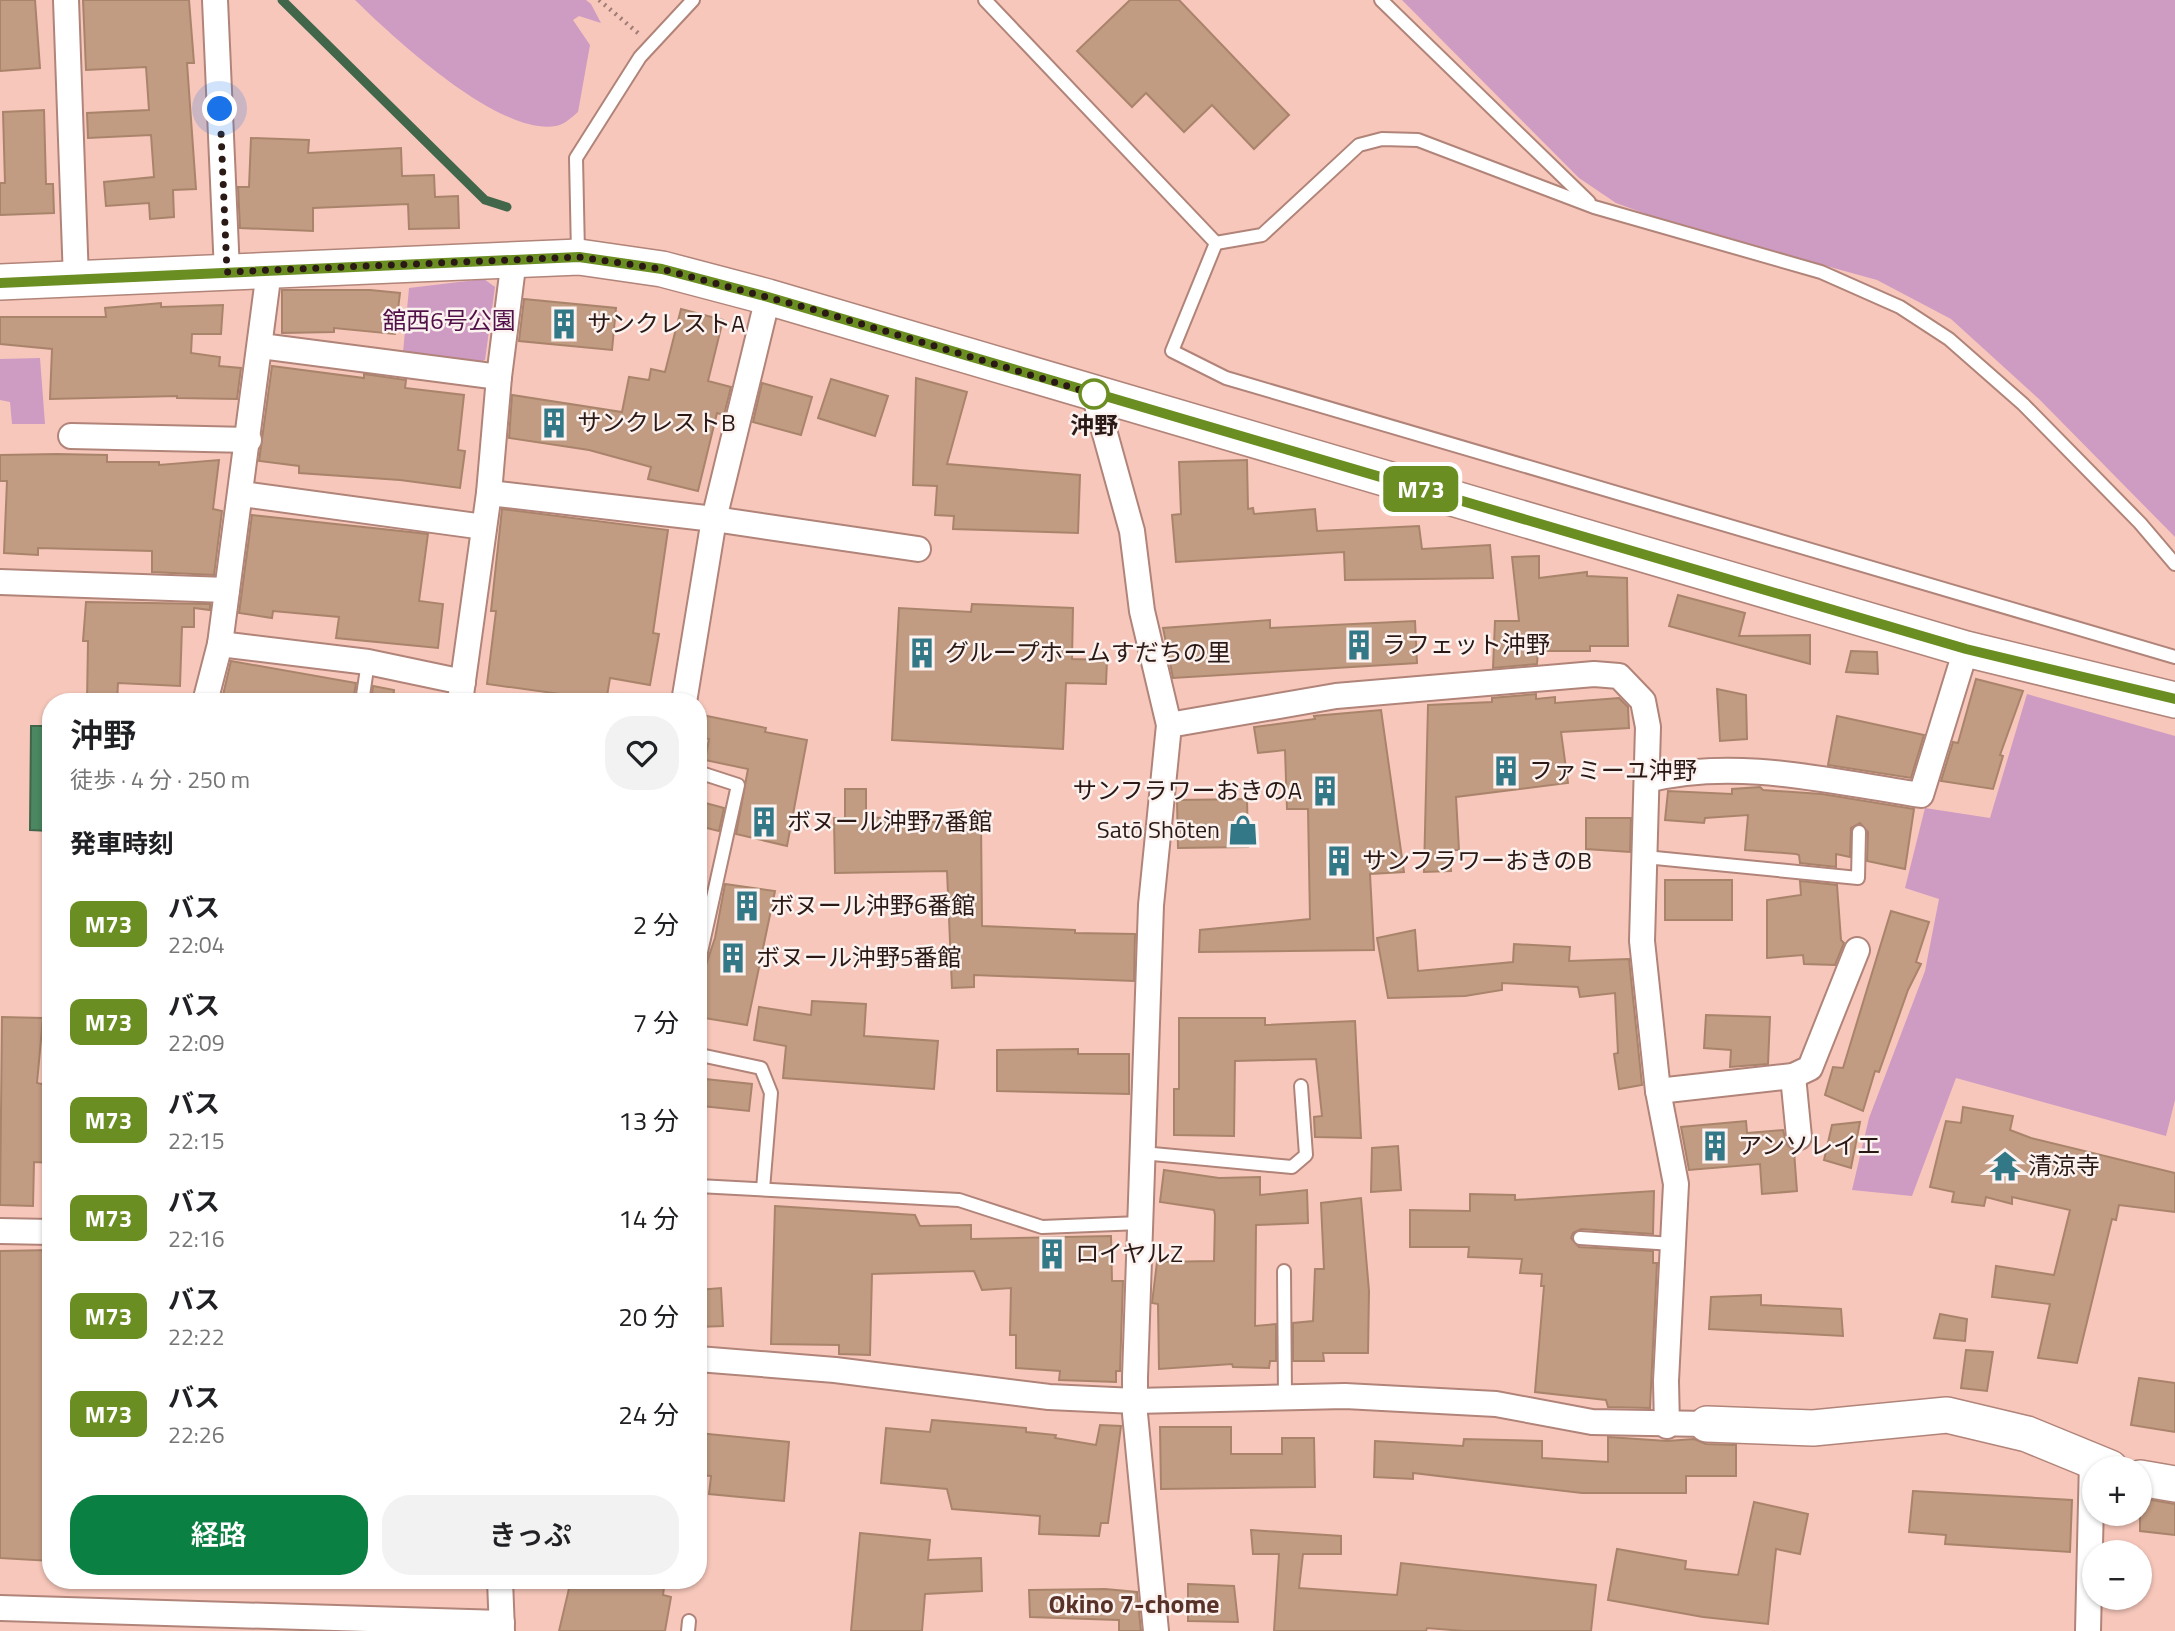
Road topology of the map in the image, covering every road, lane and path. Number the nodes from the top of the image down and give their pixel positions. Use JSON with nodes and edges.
{"nodes":[{"id":1,"x":66,"y":0,"type":"edge"},
{"id":2,"x":215,"y":0,"type":"edge"},
{"id":3,"x":599,"y":0,"type":"edge"},
{"id":4,"x":693,"y":0,"type":"edge"},
{"id":5,"x":985,"y":0,"type":"edge"},
{"id":6,"x":1381,"y":0,"type":"edge"},
{"id":7,"x":652,"y":45,"type":"junction"},
{"id":8,"x":1594,"y":207,"type":"junction"},
{"id":9,"x":1216,"y":243,"type":"junction"},
{"id":10,"x":579,"y":257,"type":"junction"},
{"id":11,"x":514,"y":259,"type":"junction"},
{"id":12,"x":270,"y":271,"type":"junction"},
{"id":13,"x":227,"y":272,"type":"junction"},
{"id":14,"x":76,"y":280,"type":"junction"},
{"id":15,"x":0,"y":282,"type":"edge"},
{"id":16,"x":768,"y":297,"type":"junction"},
{"id":17,"x":261,"y":346,"type":"junction"},
{"id":18,"x":499,"y":377,"type":"junction"},
{"id":19,"x":1094,"y":394,"type":"junction"},
{"id":20,"x":71,"y":436,"type":"dead end"},
{"id":21,"x":249,"y":440,"type":"junction"},
{"id":22,"x":489,"y":493,"type":"junction"},
{"id":23,"x":242,"y":494,"type":"junction"},
{"id":24,"x":714,"y":519,"type":"junction"},
{"id":25,"x":484,"y":527,"type":"junction"},
{"id":26,"x":918,"y":549,"type":"dead end"},
{"id":27,"x":2175,"y":564,"type":"edge"},
{"id":28,"x":0,"y":582,"type":"edge"},
{"id":29,"x":227,"y":590,"type":"junction"},
{"id":30,"x":220,"y":644,"type":"junction"},
{"id":31,"x":1966,"y":649,"type":"junction"},
{"id":32,"x":2175,"y":657,"type":"edge"},
{"id":33,"x":368,"y":662,"type":"junction"},
{"id":34,"x":207,"y":693,"type":"edge"},
{"id":35,"x":363,"y":693,"type":"edge"},
{"id":36,"x":449,"y":693,"type":"edge"},
{"id":37,"x":461,"y":693,"type":"edge"},
{"id":38,"x":685,"y":693,"type":"edge"},
{"id":39,"x":2175,"y":699,"type":"edge"},
{"id":40,"x":1169,"y":725,"type":"junction"},
{"id":41,"x":707,"y":775,"type":"edge"},
{"id":42,"x":1647,"y":780,"type":"junction"},
{"id":43,"x":1859,"y":832,"type":"dead end"},
{"id":44,"x":1645,"y":857,"type":"junction"},
{"id":45,"x":707,"y":925,"type":"edge"},
{"id":46,"x":1857,"y":950,"type":"dead end"},
{"id":47,"x":707,"y":1056,"type":"edge"},
{"id":48,"x":1793,"y":1076,"type":"junction"},
{"id":49,"x":1301,"y":1086,"type":"dead end"},
{"id":50,"x":1658,"y":1091,"type":"junction"},
{"id":51,"x":1799,"y":1137,"type":"dead end"},
{"id":52,"x":1142,"y":1153,"type":"junction"},
{"id":53,"x":707,"y":1186,"type":"edge"},
{"id":54,"x":763,"y":1189,"type":"junction"},
{"id":55,"x":1140,"y":1223,"type":"junction"},
{"id":56,"x":0,"y":1231,"type":"edge"},
{"id":57,"x":42,"y":1233,"type":"edge"},
{"id":58,"x":1580,"y":1238,"type":"dead end"},
{"id":59,"x":1673,"y":1244,"type":"junction"},
{"id":60,"x":1284,"y":1271,"type":"dead end"},
{"id":61,"x":707,"y":1360,"type":"edge"},
{"id":62,"x":1285,"y":1398,"type":"junction"},
{"id":63,"x":1135,"y":1401,"type":"junction"},
{"id":64,"x":1707,"y":1424,"type":"joint"},
{"id":65,"x":1667,"y":1426,"type":"junction"},
{"id":66,"x":2082,"y":1456,"type":"edge"},
{"id":67,"x":2152,"y":1480,"type":"edge"},
{"id":68,"x":2175,"y":1484,"type":"edge"},
{"id":69,"x":2096,"y":1526,"type":"edge"},
{"id":70,"x":500,"y":1589,"type":"edge"},
{"id":71,"x":0,"y":1608,"type":"edge"},
{"id":72,"x":502,"y":1627,"type":"edge"},
{"id":73,"x":1156,"y":1631,"type":"edge"},
{"id":74,"x":2088,"y":1631,"type":"edge"}],
"edges":[{"from":1,"to":14,"type":"street"},
{"from":2,"to":13,"type":"street"},
{"from":3,"to":7,"type":"path"},
{"from":4,"to":7,"type":"lane"},
{"from":5,"to":9,"type":"lane"},
{"from":6,"to":8,"type":"lane"},
{"from":7,"to":10,"type":"lane"},
{"from":8,"to":9,"type":"lane"},
{"from":8,"to":27,"type":"lane"},
{"from":9,"to":32,"type":"lane"},
{"from":10,"to":11,"type":"street"},
{"from":10,"to":16,"type":"street"},
{"from":11,"to":12,"type":"street"},
{"from":11,"to":18,"type":"street"},
{"from":12,"to":13,"type":"street"},
{"from":12,"to":17,"type":"street"},
{"from":13,"to":14,"type":"street"},
{"from":14,"to":15,"type":"street"},
{"from":16,"to":19,"type":"street"},
{"from":16,"to":24,"type":"street"},
{"from":17,"to":18,"type":"street"},
{"from":17,"to":21,"type":"street"},
{"from":18,"to":22,"type":"street"},
{"from":19,"to":31,"type":"street"},
{"from":19,"to":40,"type":"street"},
{"from":20,"to":21,"type":"street"},
{"from":21,"to":23,"type":"street"},
{"from":22,"to":24,"type":"street"},
{"from":22,"to":25,"type":"street"},
{"from":23,"to":25,"type":"street"},
{"from":23,"to":29,"type":"street"},
{"from":24,"to":26,"type":"street"},
{"from":24,"to":38,"type":"street"},
{"from":25,"to":37,"type":"street"},
{"from":28,"to":29,"type":"street"},
{"from":29,"to":30,"type":"street"},
{"from":30,"to":33,"type":"street"},
{"from":30,"to":34,"type":"street"},
{"from":31,"to":39,"type":"street"},
{"from":31,"to":42,"type":"street"},
{"from":33,"to":35,"type":"lane"},
{"from":33,"to":36,"type":"street"},
{"from":40,"to":42,"type":"street"},
{"from":40,"to":52,"type":"street"},
{"from":41,"to":45,"type":"lane"},
{"from":42,"to":44,"type":"street"},
{"from":43,"to":44,"type":"lane"},
{"from":44,"to":50,"type":"street"},
{"from":46,"to":48,"type":"street"},
{"from":47,"to":54,"type":"lane"},
{"from":48,"to":50,"type":"street"},
{"from":48,"to":51,"type":"street"},
{"from":49,"to":52,"type":"lane"},
{"from":50,"to":59,"type":"street"},
{"from":52,"to":55,"type":"street"},
{"from":53,"to":54,"type":"lane"},
{"from":54,"to":55,"type":"lane"},
{"from":55,"to":63,"type":"street"},
{"from":56,"to":57,"type":"street"},
{"from":58,"to":59,"type":"lane"},
{"from":59,"to":65,"type":"street"},
{"from":60,"to":62,"type":"lane"},
{"from":61,"to":63,"type":"street"},
{"from":62,"to":63,"type":"street"},
{"from":62,"to":65,"type":"street"},
{"from":63,"to":73,"type":"street"},
{"from":64,"to":65,"type":"street"},
{"from":64,"to":66,"type":"street"},
{"from":67,"to":68,"type":"street"},
{"from":69,"to":74,"type":"street"},
{"from":70,"to":72,"type":"street"},
{"from":71,"to":72,"type":"street"}]}
